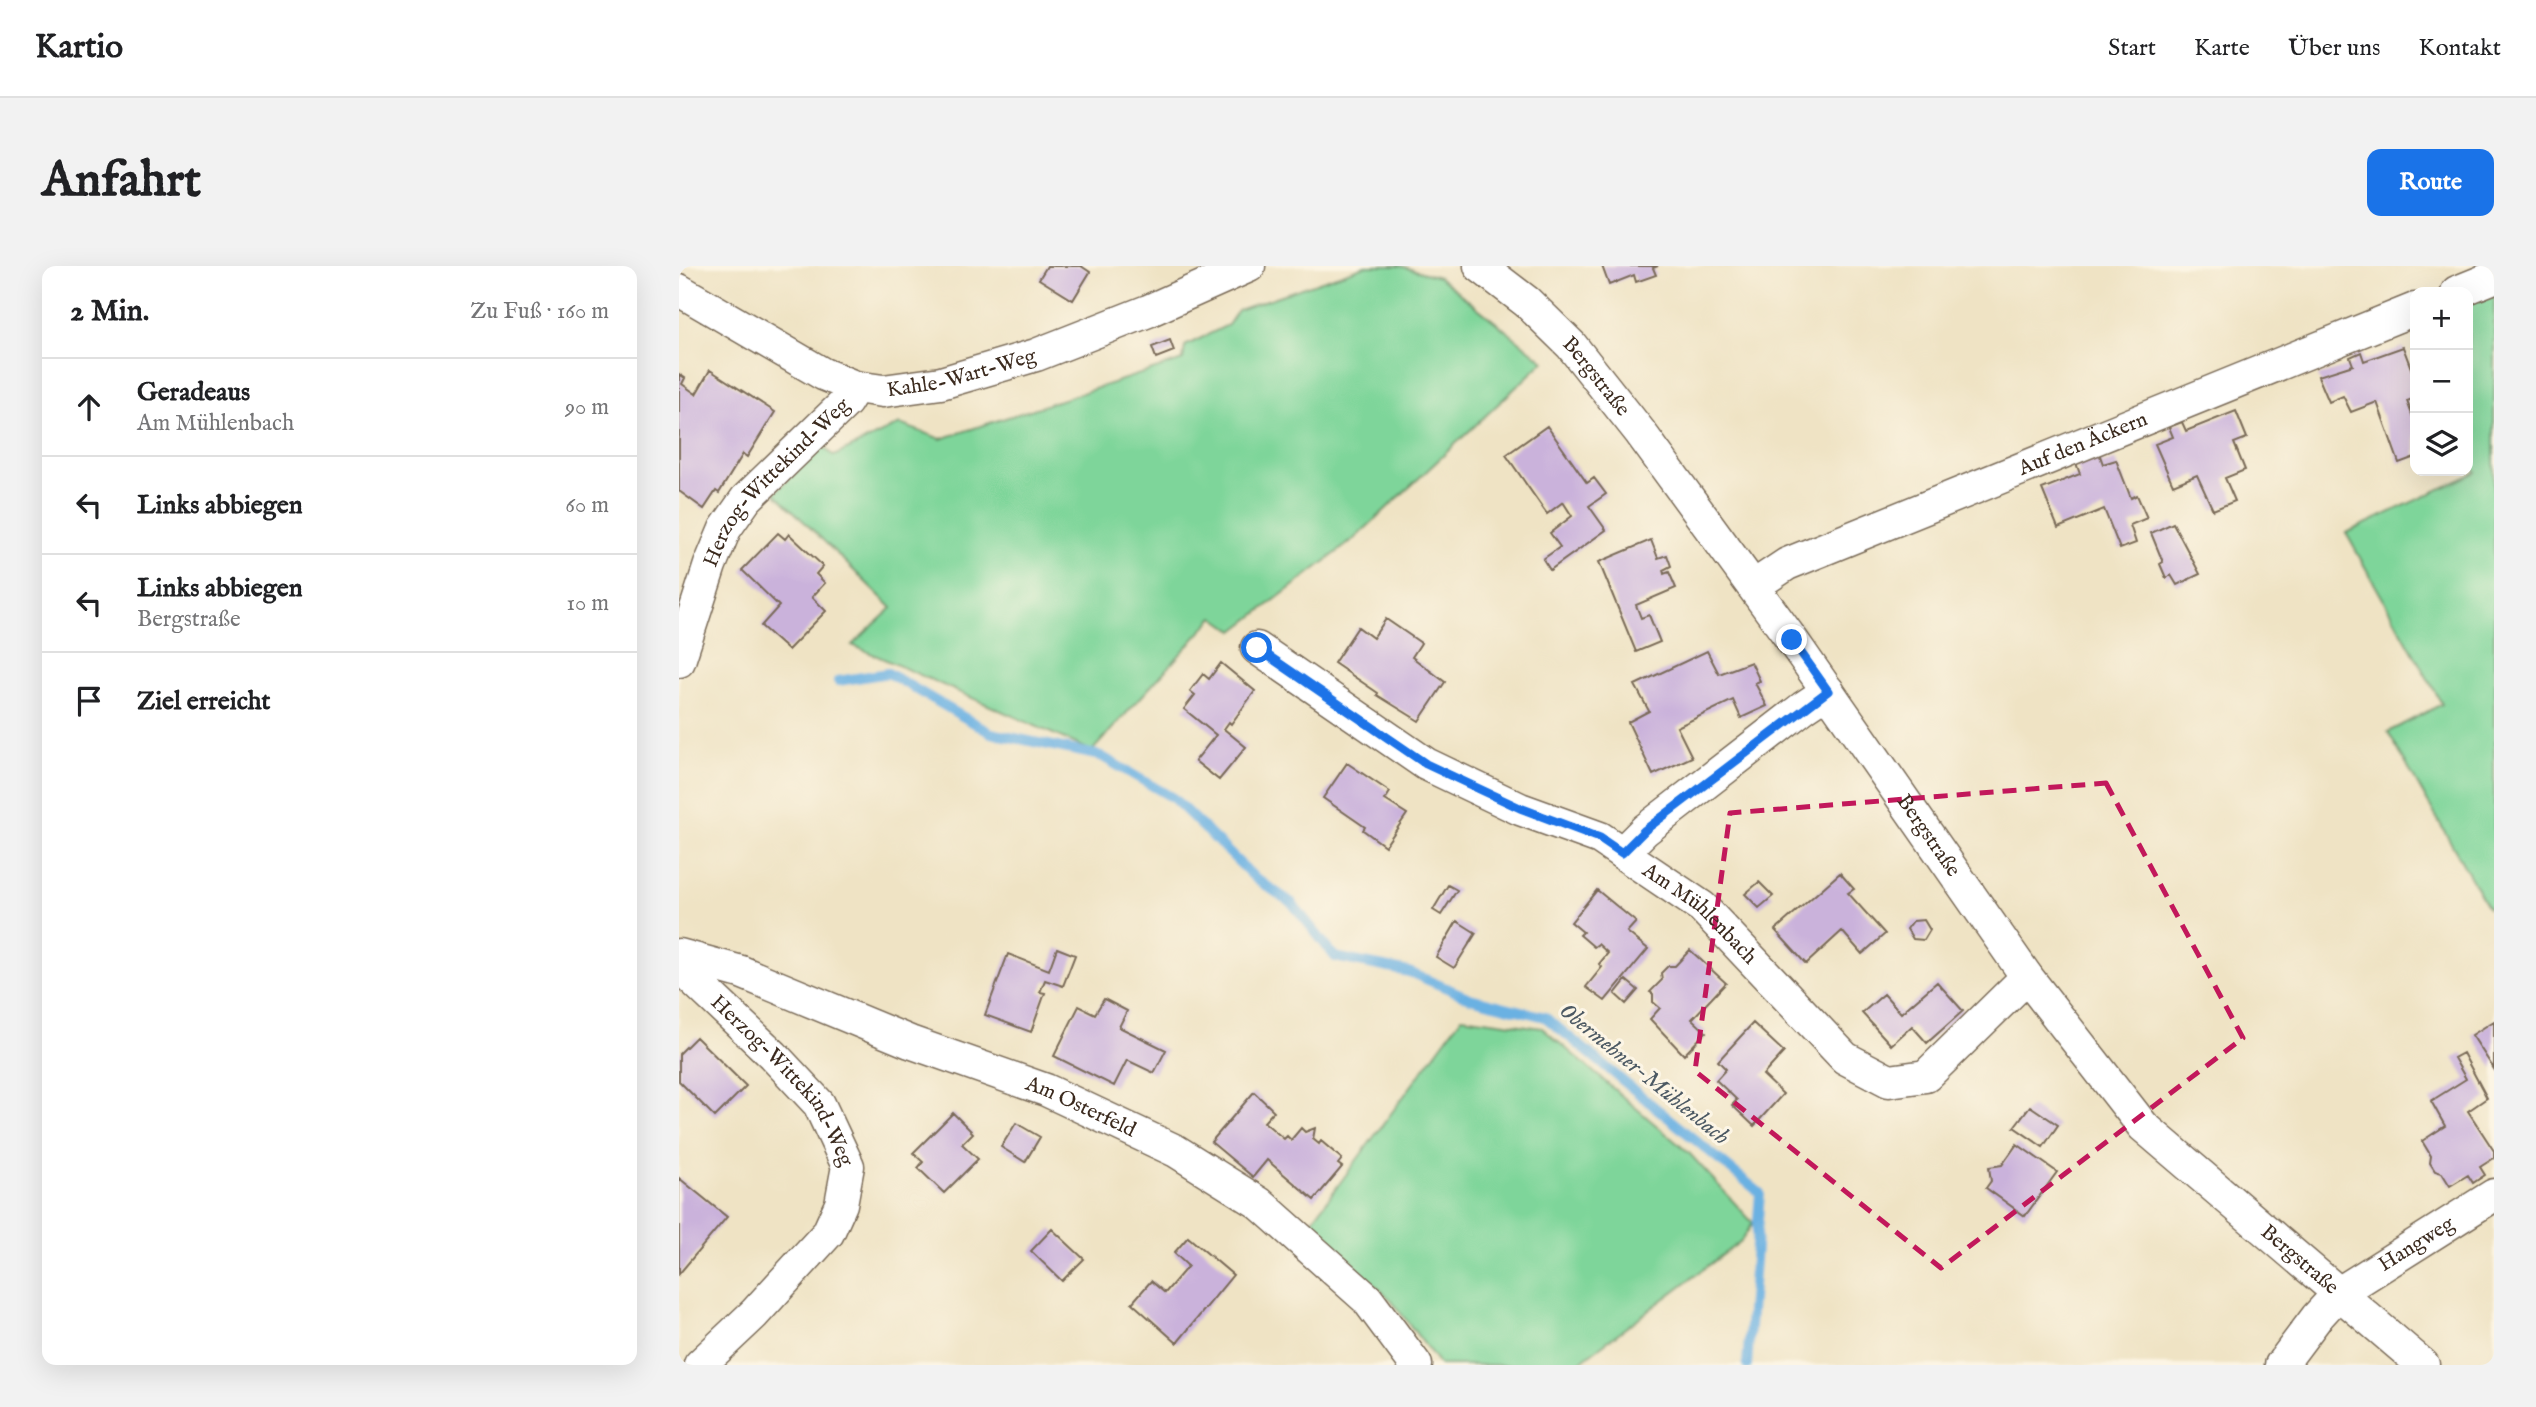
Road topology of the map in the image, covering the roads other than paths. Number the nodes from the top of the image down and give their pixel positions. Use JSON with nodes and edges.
{"nodes":[{"id":1,"x":1249,"y":266,"type":"edge"},
{"id":2,"x":1479,"y":266,"type":"edge"},
{"id":3,"x":2494,"y":277,"type":"edge"},
{"id":4,"x":2469,"y":287,"type":"edge"},
{"id":5,"x":679,"y":290,"type":"edge"},
{"id":6,"x":2410,"y":311,"type":"edge"},
{"id":7,"x":855,"y":387,"type":"junction"},
{"id":8,"x":1754,"y":586,"type":"junction"},
{"id":9,"x":1257,"y":648,"type":"dead end"},
{"id":10,"x":679,"y":661,"type":"edge"},
{"id":11,"x":1828,"y":691,"type":"junction"},
{"id":12,"x":1622,"y":853,"type":"junction"},
{"id":13,"x":679,"y":955,"type":"edge"},
{"id":14,"x":679,"y":966,"type":"edge"},
{"id":15,"x":2027,"y":977,"type":"junction"},
{"id":16,"x":2494,"y":1195,"type":"edge"},
{"id":17,"x":2339,"y":1293,"type":"junction"},
{"id":18,"x":700,"y":1365,"type":"edge"},
{"id":19,"x":1416,"y":1365,"type":"edge"},
{"id":20,"x":2281,"y":1365,"type":"edge"},
{"id":21,"x":2423,"y":1365,"type":"edge"}],
"edges":[{"from":1,"to":7,"type":"street","name":"Kahle-Wart-Weg"},
{"from":2,"to":8,"type":"street","name":"Bergstraße"},
{"from":3,"to":4,"type":"street"},
{"from":5,"to":7,"type":"street","name":"Kahle-Wart-Weg"},
{"from":6,"to":8,"type":"street","name":"Auf den Äckern"},
{"from":7,"to":10,"type":"street","name":"Herzog-Wittekind-Weg"},
{"from":8,"to":11,"type":"street","name":"Bergstraße"},
{"from":9,"to":12,"type":"street","name":"Am Mühlenbach"},
{"from":11,"to":12,"type":"street"},
{"from":11,"to":15,"type":"street","name":"Bergstraße"},
{"from":12,"to":15,"type":"street","name":"Am Mühlenbach"},
{"from":13,"to":19,"type":"street","name":"Am Osterfeld"},
{"from":14,"to":18,"type":"street","name":"Herzog-Wittekind-Weg"},
{"from":15,"to":17,"type":"street","name":"Bergstraße"},
{"from":16,"to":17,"type":"street","name":"Hangweg"},
{"from":17,"to":20,"type":"street","name":"Hangweg"},
{"from":17,"to":21,"type":"street","name":"Bergstraße"}]}
